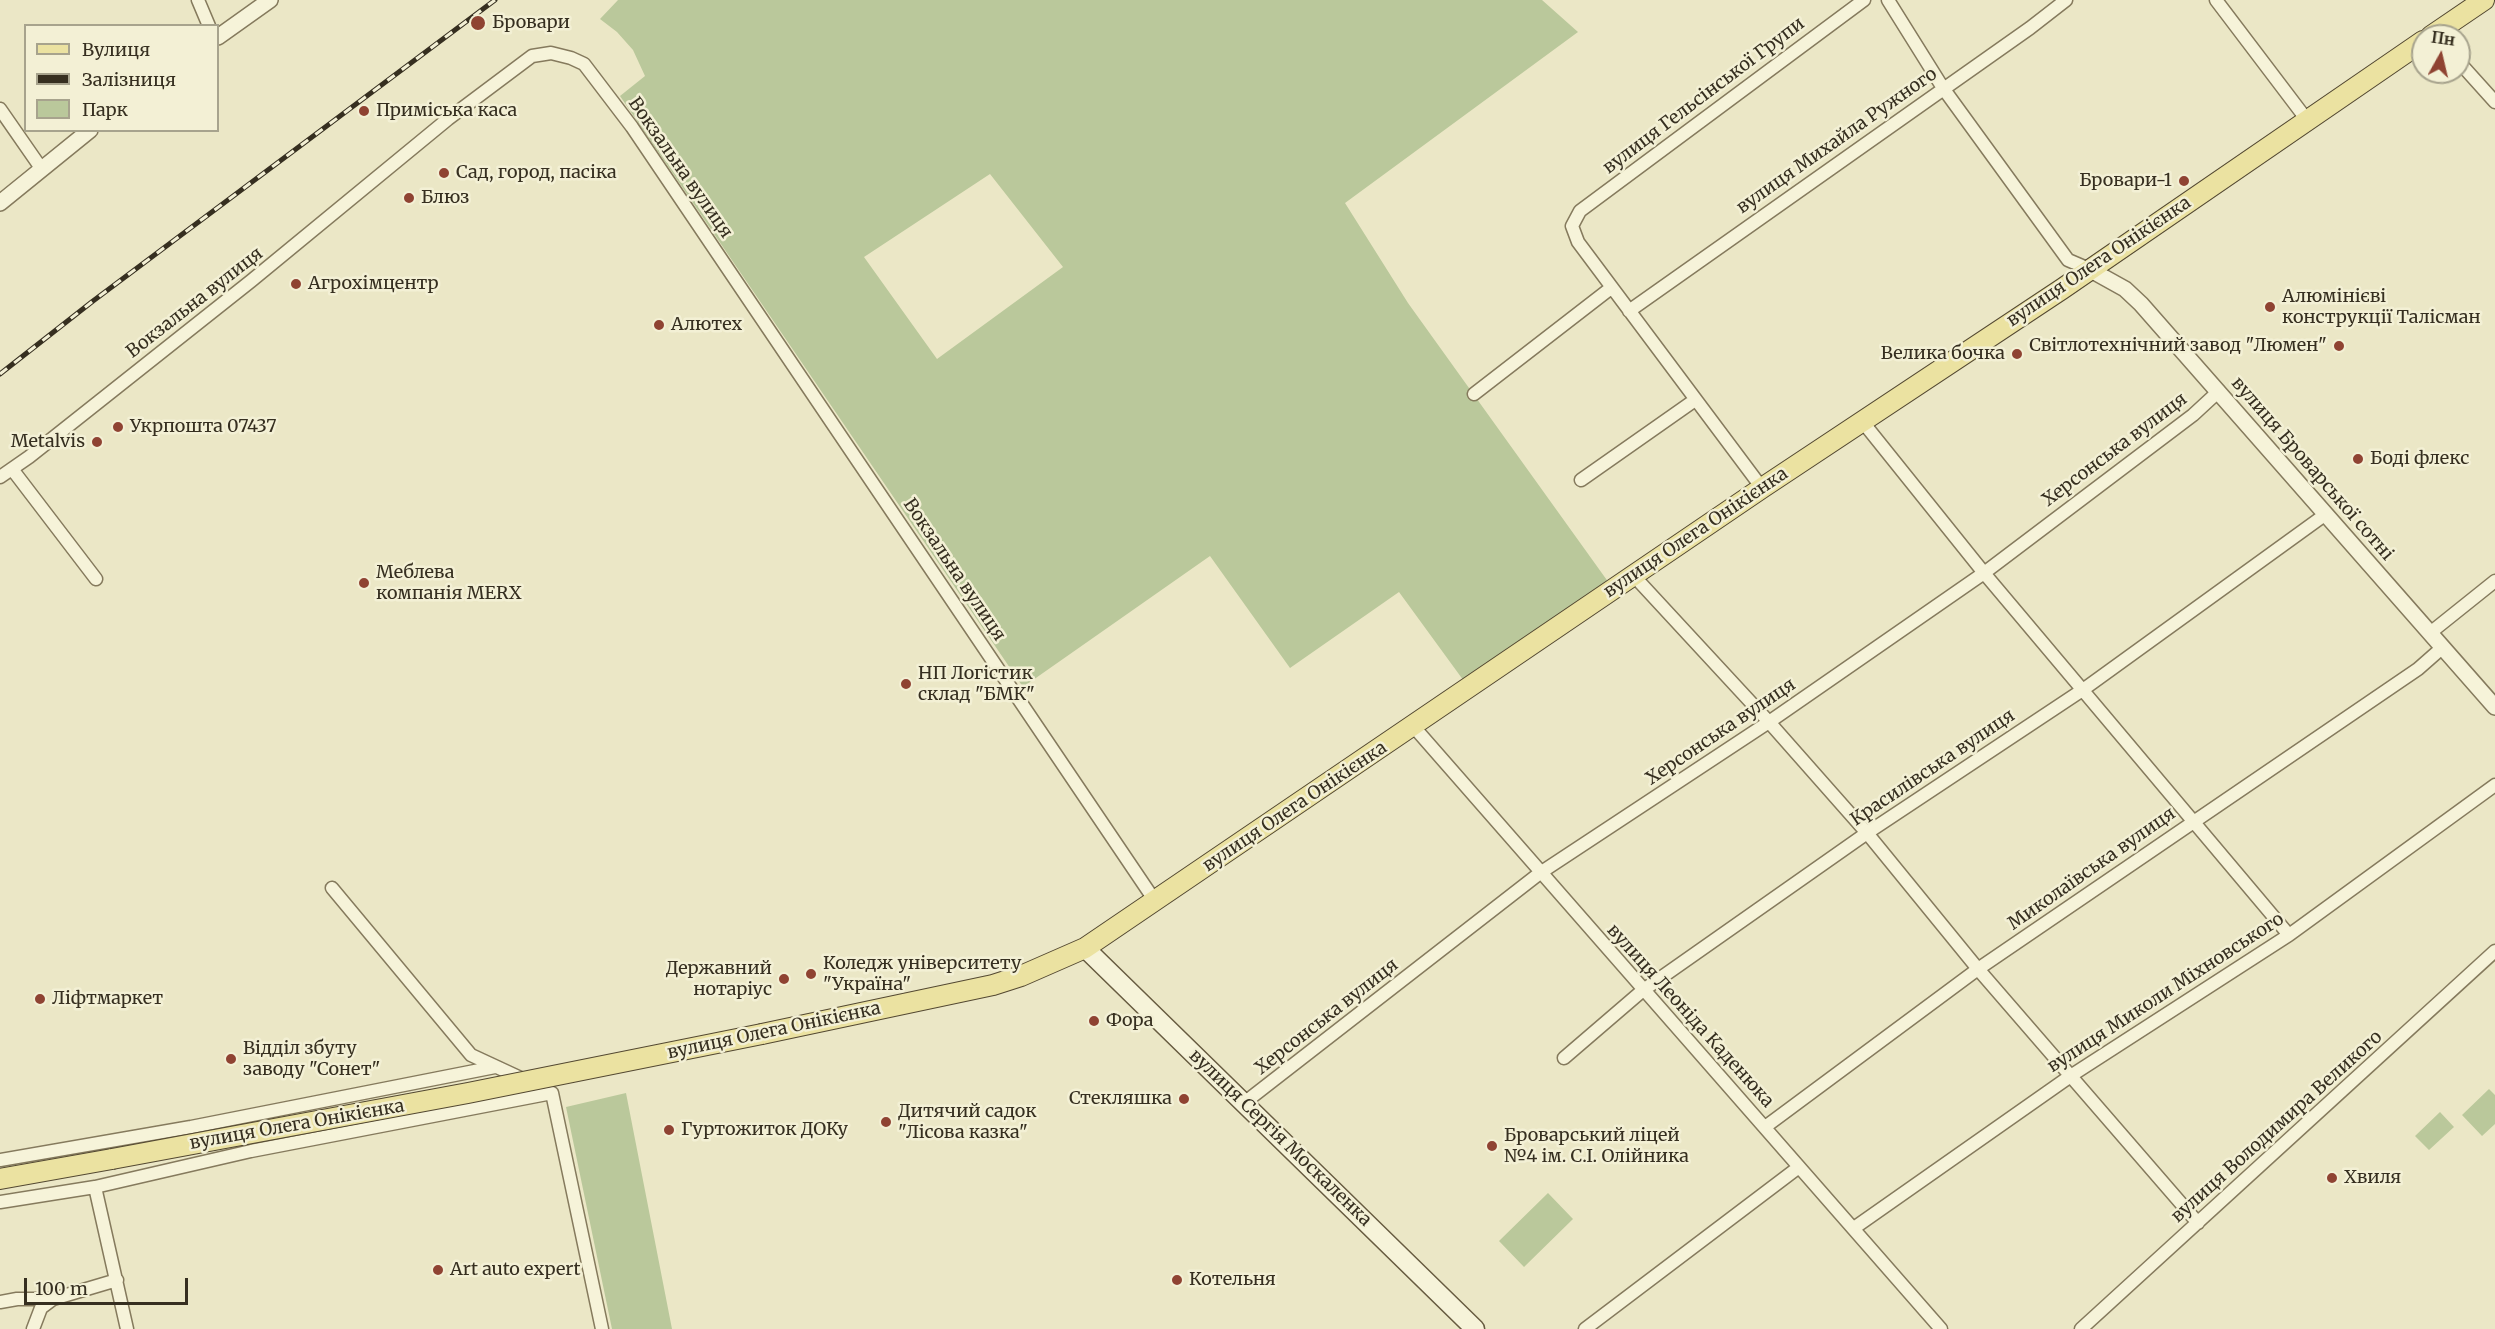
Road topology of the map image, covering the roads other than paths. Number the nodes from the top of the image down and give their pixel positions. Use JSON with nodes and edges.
{"nodes":[{"id":1,"x":198,"y":0,"type":"edge"},
{"id":2,"x":270,"y":0,"type":"edge"},
{"id":3,"x":1863,"y":0,"type":"edge"},
{"id":4,"x":1888,"y":0,"type":"edge"},
{"id":5,"x":2066,"y":0,"type":"edge"},
{"id":6,"x":2216,"y":0,"type":"edge"},
{"id":7,"x":2484,"y":0,"type":"edge"},
{"id":8,"x":208,"y":24,"type":"edge"},
{"id":9,"x":2450,"y":24,"type":"edge"},
{"id":10,"x":219,"y":36,"type":"edge"},
{"id":11,"x":2411,"y":50,"type":"edge"},
{"id":12,"x":2471,"y":75,"type":"edge"},
{"id":13,"x":1942,"y":88,"type":"junction"},
{"id":14,"x":2495,"y":102,"type":"edge"},
{"id":15,"x":0,"y":108,"type":"edge"},
{"id":16,"x":2307,"y":120,"type":"junction"},
{"id":17,"x":87,"y":132,"type":"edge"},
{"id":18,"x":41,"y":168,"type":"junction"},
{"id":19,"x":0,"y":203,"type":"edge"},
{"id":20,"x":2089,"y":269,"type":"junction"},
{"id":21,"x":1611,"y":288,"type":"junction"},
{"id":22,"x":1629,"y":311,"type":"junction"},
{"id":23,"x":2219,"y":391,"type":"junction"},
{"id":24,"x":1474,"y":394,"type":"dead end"},
{"id":25,"x":1695,"y":400,"type":"junction"},
{"id":26,"x":1862,"y":421,"type":"junction"},
{"id":27,"x":12,"y":468,"type":"junction"},
{"id":28,"x":0,"y":477,"type":"edge"},
{"id":29,"x":1581,"y":480,"type":"dead end"},
{"id":30,"x":1762,"y":488,"type":"junction"},
{"id":31,"x":2326,"y":514,"type":"junction"},
{"id":32,"x":1984,"y":573,"type":"junction"},
{"id":33,"x":1634,"y":576,"type":"junction"},
{"id":34,"x":96,"y":579,"type":"dead end"},
{"id":35,"x":2495,"y":581,"type":"edge"},
{"id":36,"x":2430,"y":633,"type":"junction"},
{"id":37,"x":2443,"y":647,"type":"junction"},
{"id":38,"x":2084,"y":688,"type":"junction"},
{"id":39,"x":2495,"y":707,"type":"edge"},
{"id":40,"x":1769,"y":722,"type":"junction"},
{"id":41,"x":1413,"y":727,"type":"junction"},
{"id":42,"x":2495,"y":785,"type":"edge"},
{"id":43,"x":2193,"y":821,"type":"junction"},
{"id":44,"x":1867,"y":833,"type":"junction"},
{"id":45,"x":1540,"y":873,"type":"junction"},
{"id":46,"x":332,"y":888,"type":"dead end"},
{"id":47,"x":1155,"y":901,"type":"junction"},
{"id":48,"x":2289,"y":935,"type":"junction"},
{"id":49,"x":1085,"y":948,"type":"junction"},
{"id":50,"x":2495,"y":951,"type":"edge"},
{"id":51,"x":1978,"y":969,"type":"junction"},
{"id":52,"x":1642,"y":991,"type":"junction"},
{"id":53,"x":1564,"y":1058,"type":"dead end"},
{"id":54,"x":495,"y":1067,"type":"junction"},
{"id":55,"x":2072,"y":1075,"type":"junction"},
{"id":56,"x":552,"y":1093,"type":"junction"},
{"id":57,"x":1244,"y":1103,"type":"junction"},
{"id":58,"x":244,"y":1116,"type":"junction"},
{"id":59,"x":1765,"y":1127,"type":"junction"},
{"id":60,"x":251,"y":1151,"type":"junction"},
{"id":61,"x":0,"y":1160,"type":"edge"},
{"id":62,"x":1799,"y":1167,"type":"junction"},
{"id":63,"x":0,"y":1179,"type":"edge"},
{"id":64,"x":95,"y":1186,"type":"junction"},
{"id":65,"x":0,"y":1202,"type":"edge"},
{"id":66,"x":2198,"y":1223,"type":"junction"},
{"id":67,"x":1854,"y":1228,"type":"junction"},
{"id":68,"x":117,"y":1280,"type":"junction"},
{"id":69,"x":53,"y":1299,"type":"junction"},
{"id":70,"x":0,"y":1302,"type":"edge"},
{"id":71,"x":33,"y":1329,"type":"edge"},
{"id":72,"x":127,"y":1329,"type":"edge"},
{"id":73,"x":602,"y":1329,"type":"edge"},
{"id":74,"x":1475,"y":1329,"type":"edge"},
{"id":75,"x":1585,"y":1329,"type":"edge"},
{"id":76,"x":1941,"y":1329,"type":"edge"},
{"id":77,"x":2081,"y":1329,"type":"edge"}],
"edges":[{"from":1,"to":8,"type":"street"},
{"from":2,"to":10,"type":"street"},
{"from":3,"to":21,"type":"street","name":"вулиця Гельсінської Групи"},
{"from":4,"to":13,"type":"street"},
{"from":5,"to":13,"type":"street","name":"вулиця Михайла Ружного"},
{"from":6,"to":16,"type":"street"},
{"from":7,"to":9,"type":"main road","name":"вулиця Олега Онікієнка"},
{"from":11,"to":16,"type":"main road","name":"вулиця Олега Онікієнка"},
{"from":12,"to":14,"type":"street"},
{"from":13,"to":20,"type":"street"},
{"from":13,"to":22,"type":"street","name":"вулиця Михайла Ружного"},
{"from":15,"to":18,"type":"street"},
{"from":16,"to":20,"type":"main road","name":"вулиця Олега Онікієнка"},
{"from":17,"to":18,"type":"street"},
{"from":18,"to":19,"type":"street"},
{"from":20,"to":23,"type":"street","name":"вулиця Броварської сотні"},
{"from":20,"to":26,"type":"main road","name":"вулиця Олега Онікієнка"},
{"from":21,"to":22,"type":"street"},
{"from":21,"to":24,"type":"street"},
{"from":22,"to":25,"type":"street"},
{"from":23,"to":31,"type":"street","name":"вулиця Броварської сотні"},
{"from":23,"to":32,"type":"street","name":"Херсонська вулиця"},
{"from":25,"to":29,"type":"street"},
{"from":25,"to":30,"type":"street"},
{"from":26,"to":30,"type":"main road","name":"вулиця Олега Онікієнка"},
{"from":26,"to":32,"type":"street"},
{"from":27,"to":28,"type":"street","name":"Вокзальна вулиця"},
{"from":27,"to":34,"type":"street"},
{"from":27,"to":47,"type":"street","name":"Вокзальна вулиця"},
{"from":30,"to":33,"type":"main road","name":"вулиця Олега Онікієнка"},
{"from":31,"to":36,"type":"street","name":"вулиця Броварської сотні"},
{"from":31,"to":38,"type":"street","name":"Красилівська вулиця"},
{"from":32,"to":38,"type":"street"},
{"from":32,"to":40,"type":"street","name":"Херсонська вулиця"},
{"from":33,"to":40,"type":"street"},
{"from":33,"to":41,"type":"main road","name":"вулиця Олега Онікієнка"},
{"from":35,"to":36,"type":"street"},
{"from":36,"to":37,"type":"street","name":"вулиця Броварської сотні"},
{"from":37,"to":39,"type":"street","name":"вулиця Броварської сотні"},
{"from":37,"to":43,"type":"street","name":"Миколаївська вулиця"},
{"from":38,"to":43,"type":"street"},
{"from":38,"to":44,"type":"street","name":"Красилівська вулиця"},
{"from":40,"to":44,"type":"street"},
{"from":40,"to":45,"type":"street","name":"Херсонська вулиця"},
{"from":41,"to":45,"type":"street","name":"вулиця Леоніда Каденюка"},
{"from":41,"to":47,"type":"main road","name":"вулиця Олега Онікієнка"},
{"from":42,"to":48,"type":"street","name":"вулиця Миколи Міхновського"},
{"from":43,"to":48,"type":"street"},
{"from":43,"to":51,"type":"street","name":"Миколаївська вулиця"},
{"from":44,"to":51,"type":"street"},
{"from":44,"to":52,"type":"street","name":"Красилівська вулиця"},
{"from":45,"to":52,"type":"street","name":"вулиця Леоніда Каденюка"},
{"from":45,"to":57,"type":"street","name":"Херсонська вулиця"},
{"from":46,"to":54,"type":"street"},
{"from":47,"to":49,"type":"main road","name":"вулиця Олега Онікієнка"},
{"from":48,"to":55,"type":"street","name":"вулиця Миколи Міхновського"},
{"from":49,"to":57,"type":"main road","name":"вулиця Сергія Москаленка"},
{"from":49,"to":63,"type":"main road","name":"вулиця Олега Онікієнка","bridge":true},
{"from":50,"to":66,"type":"street","name":"вулиця Володимира Великого"},
{"from":51,"to":55,"type":"street"},
{"from":51,"to":59,"type":"street","name":"Миколаївська вулиця"},
{"from":52,"to":53,"type":"street","name":"Красилівська вулиця"},
{"from":52,"to":59,"type":"street","name":"вулиця Леоніда Каденюка"},
{"from":54,"to":56,"type":"street"},
{"from":54,"to":58,"type":"street"},
{"from":55,"to":66,"type":"street"},
{"from":55,"to":67,"type":"street","name":"вулиця Миколи Міхновського"},
{"from":56,"to":60,"type":"street"},
{"from":56,"to":73,"type":"street"},
{"from":57,"to":74,"type":"main road","name":"вулиця Сергія Москаленка"},
{"from":58,"to":60,"type":"street"},
{"from":58,"to":61,"type":"street"},
{"from":59,"to":62,"type":"street","name":"вулиця Леоніда Каденюка"},
{"from":60,"to":64,"type":"street"},
{"from":62,"to":67,"type":"street","name":"вулиця Леоніда Каденюка"},
{"from":62,"to":75,"type":"street"},
{"from":64,"to":65,"type":"street"},
{"from":64,"to":68,"type":"street"},
{"from":66,"to":77,"type":"street","name":"вулиця Володимира Великого"},
{"from":67,"to":76,"type":"street","name":"вулиця Леоніда Каденюка"},
{"from":68,"to":69,"type":"street"},
{"from":68,"to":72,"type":"street"},
{"from":69,"to":70,"type":"street"},
{"from":69,"to":71,"type":"street"}]}
